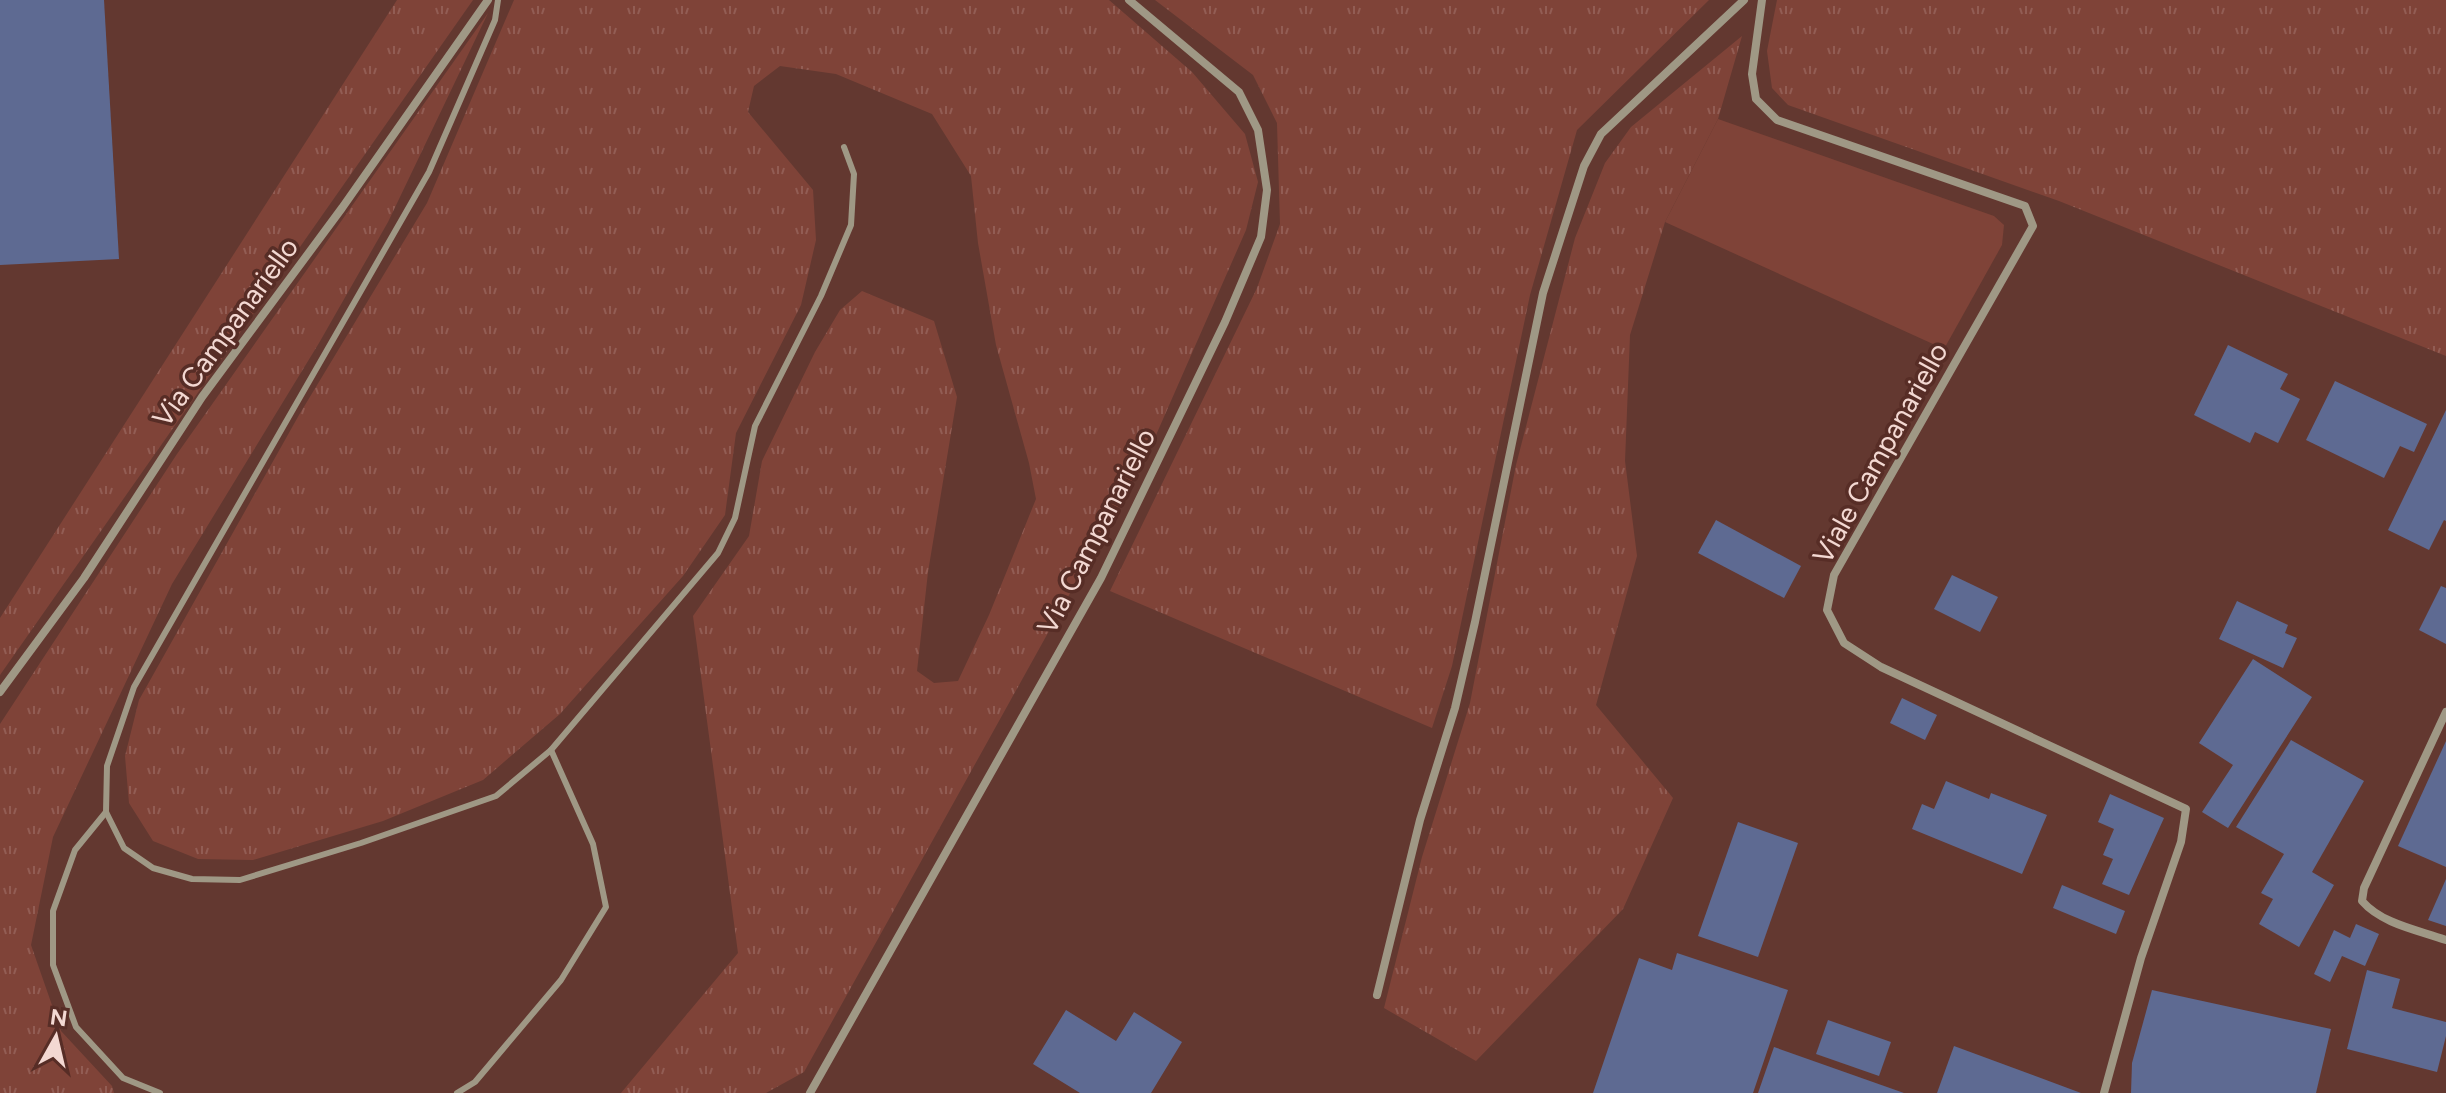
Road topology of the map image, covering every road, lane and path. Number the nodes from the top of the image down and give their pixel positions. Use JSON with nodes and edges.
{"nodes":[{"id":1,"x":488,"y":0,"type":"edge"},
{"id":2,"x":498,"y":0,"type":"edge"},
{"id":3,"x":1129,"y":0,"type":"edge"},
{"id":4,"x":1744,"y":0,"type":"edge"},
{"id":5,"x":1762,"y":0,"type":"edge"},
{"id":6,"x":844,"y":147,"type":"dead end"},
{"id":7,"x":0,"y":692,"type":"edge"},
{"id":8,"x":2446,"y":712,"type":"edge"},
{"id":9,"x":551,"y":750,"type":"junction"},
{"id":10,"x":106,"y":812,"type":"junction"},
{"id":11,"x":2446,"y":940,"type":"edge"},
{"id":12,"x":1377,"y":995,"type":"dead end"},
{"id":13,"x":160,"y":1093,"type":"edge"},
{"id":14,"x":457,"y":1093,"type":"edge"},
{"id":15,"x":810,"y":1093,"type":"edge"},
{"id":16,"x":2104,"y":1093,"type":"edge"}],
"edges":[{"from":1,"to":7,"type":"street","name":"Via Campanariello"},
{"from":2,"to":10,"type":"lane"},
{"from":3,"to":15,"type":"street","name":"Via Campanariello"},
{"from":4,"to":12,"type":"street"},
{"from":5,"to":16,"type":"street","name":"Viale Campanariello"},
{"from":6,"to":9,"type":"lane"},
{"from":8,"to":11,"type":"street"},
{"from":9,"to":10,"type":"lane"},
{"from":9,"to":14,"type":"lane"},
{"from":10,"to":13,"type":"lane"}]}
